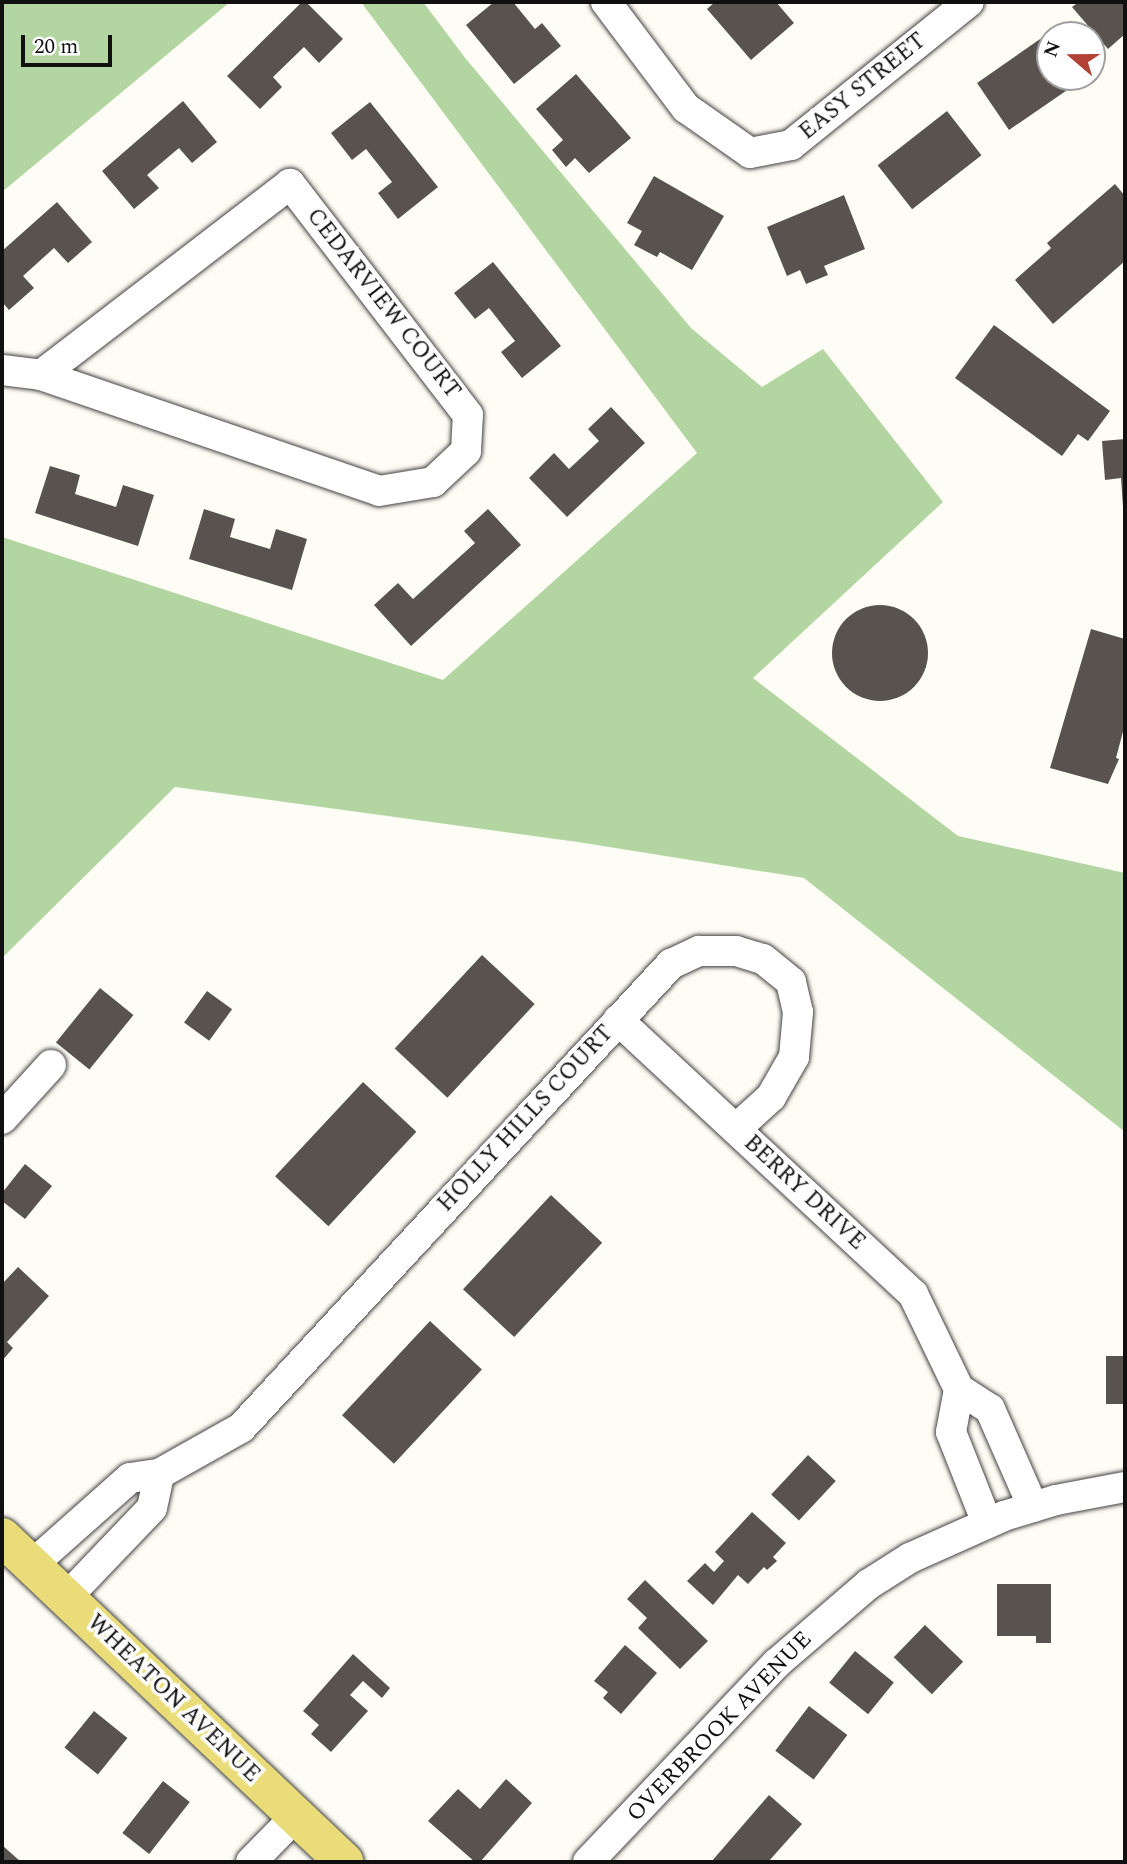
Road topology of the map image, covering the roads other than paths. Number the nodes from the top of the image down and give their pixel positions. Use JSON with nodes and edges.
{"nodes":[{"id":1,"x":606,"y":2,"type":"edge"},
{"id":2,"x":969,"y":2,"type":"edge"},
{"id":3,"x":2,"y":370,"type":"edge"},
{"id":4,"x":41,"y":375,"type":"junction"},
{"id":5,"x":618,"y":1020,"type":"junction"},
{"id":6,"x":51,"y":1065,"type":"dead end"},
{"id":7,"x":2,"y":1119,"type":"edge"},
{"id":8,"x":736,"y":1129,"type":"junction"},
{"id":9,"x":959,"y":1389,"type":"junction"},
{"id":10,"x":159,"y":1474,"type":"junction"},
{"id":11,"x":1125,"y":1487,"type":"edge"},
{"id":12,"x":1033,"y":1507,"type":"junction"},
{"id":13,"x":987,"y":1523,"type":"junction"},
{"id":14,"x":2,"y":1537,"type":"edge"},
{"id":15,"x":32,"y":1565,"type":"junction"},
{"id":16,"x":66,"y":1598,"type":"junction"},
{"id":17,"x":296,"y":1816,"type":"junction"},
{"id":18,"x":251,"y":1862,"type":"edge"},
{"id":19,"x":345,"y":1862,"type":"edge"},
{"id":20,"x":588,"y":1862,"type":"edge"}],
"edges":[{"from":1,"to":2,"type":"street","name":"EASY STREET"},
{"from":3,"to":4,"type":"street","name":"CEDARVIEW COURT"},
{"from":4,"to":4,"type":"street","name":"CEDARVIEW COURT"},
{"from":5,"to":8,"type":"street","name":"BERRY DRIVE"},
{"from":5,"to":8,"type":"street","name":"HOLLY HILLS COURT"},
{"from":5,"to":10,"type":"street","name":"HOLLY HILLS COURT"},
{"from":6,"to":7,"type":"street"},
{"from":8,"to":9,"type":"street","name":"BERRY DRIVE"},
{"from":9,"to":12,"type":"street"},
{"from":9,"to":13,"type":"street"},
{"from":10,"to":15,"type":"street","name":"HOLLY HILLS COURT"},
{"from":10,"to":16,"type":"street"},
{"from":11,"to":12,"type":"street","name":"OVERBROOK AVENUE"},
{"from":12,"to":13,"type":"street","name":"OVERBROOK AVENUE"},
{"from":13,"to":20,"type":"street","name":"OVERBROOK AVENUE"},
{"from":14,"to":15,"type":"main road","name":"WHEATON AVENUE"},
{"from":15,"to":16,"type":"main road","name":"WHEATON AVENUE"},
{"from":16,"to":17,"type":"main road","name":"WHEATON AVENUE"},
{"from":17,"to":18,"type":"street"},
{"from":17,"to":19,"type":"main road","name":"WHEATON AVENUE"}]}
